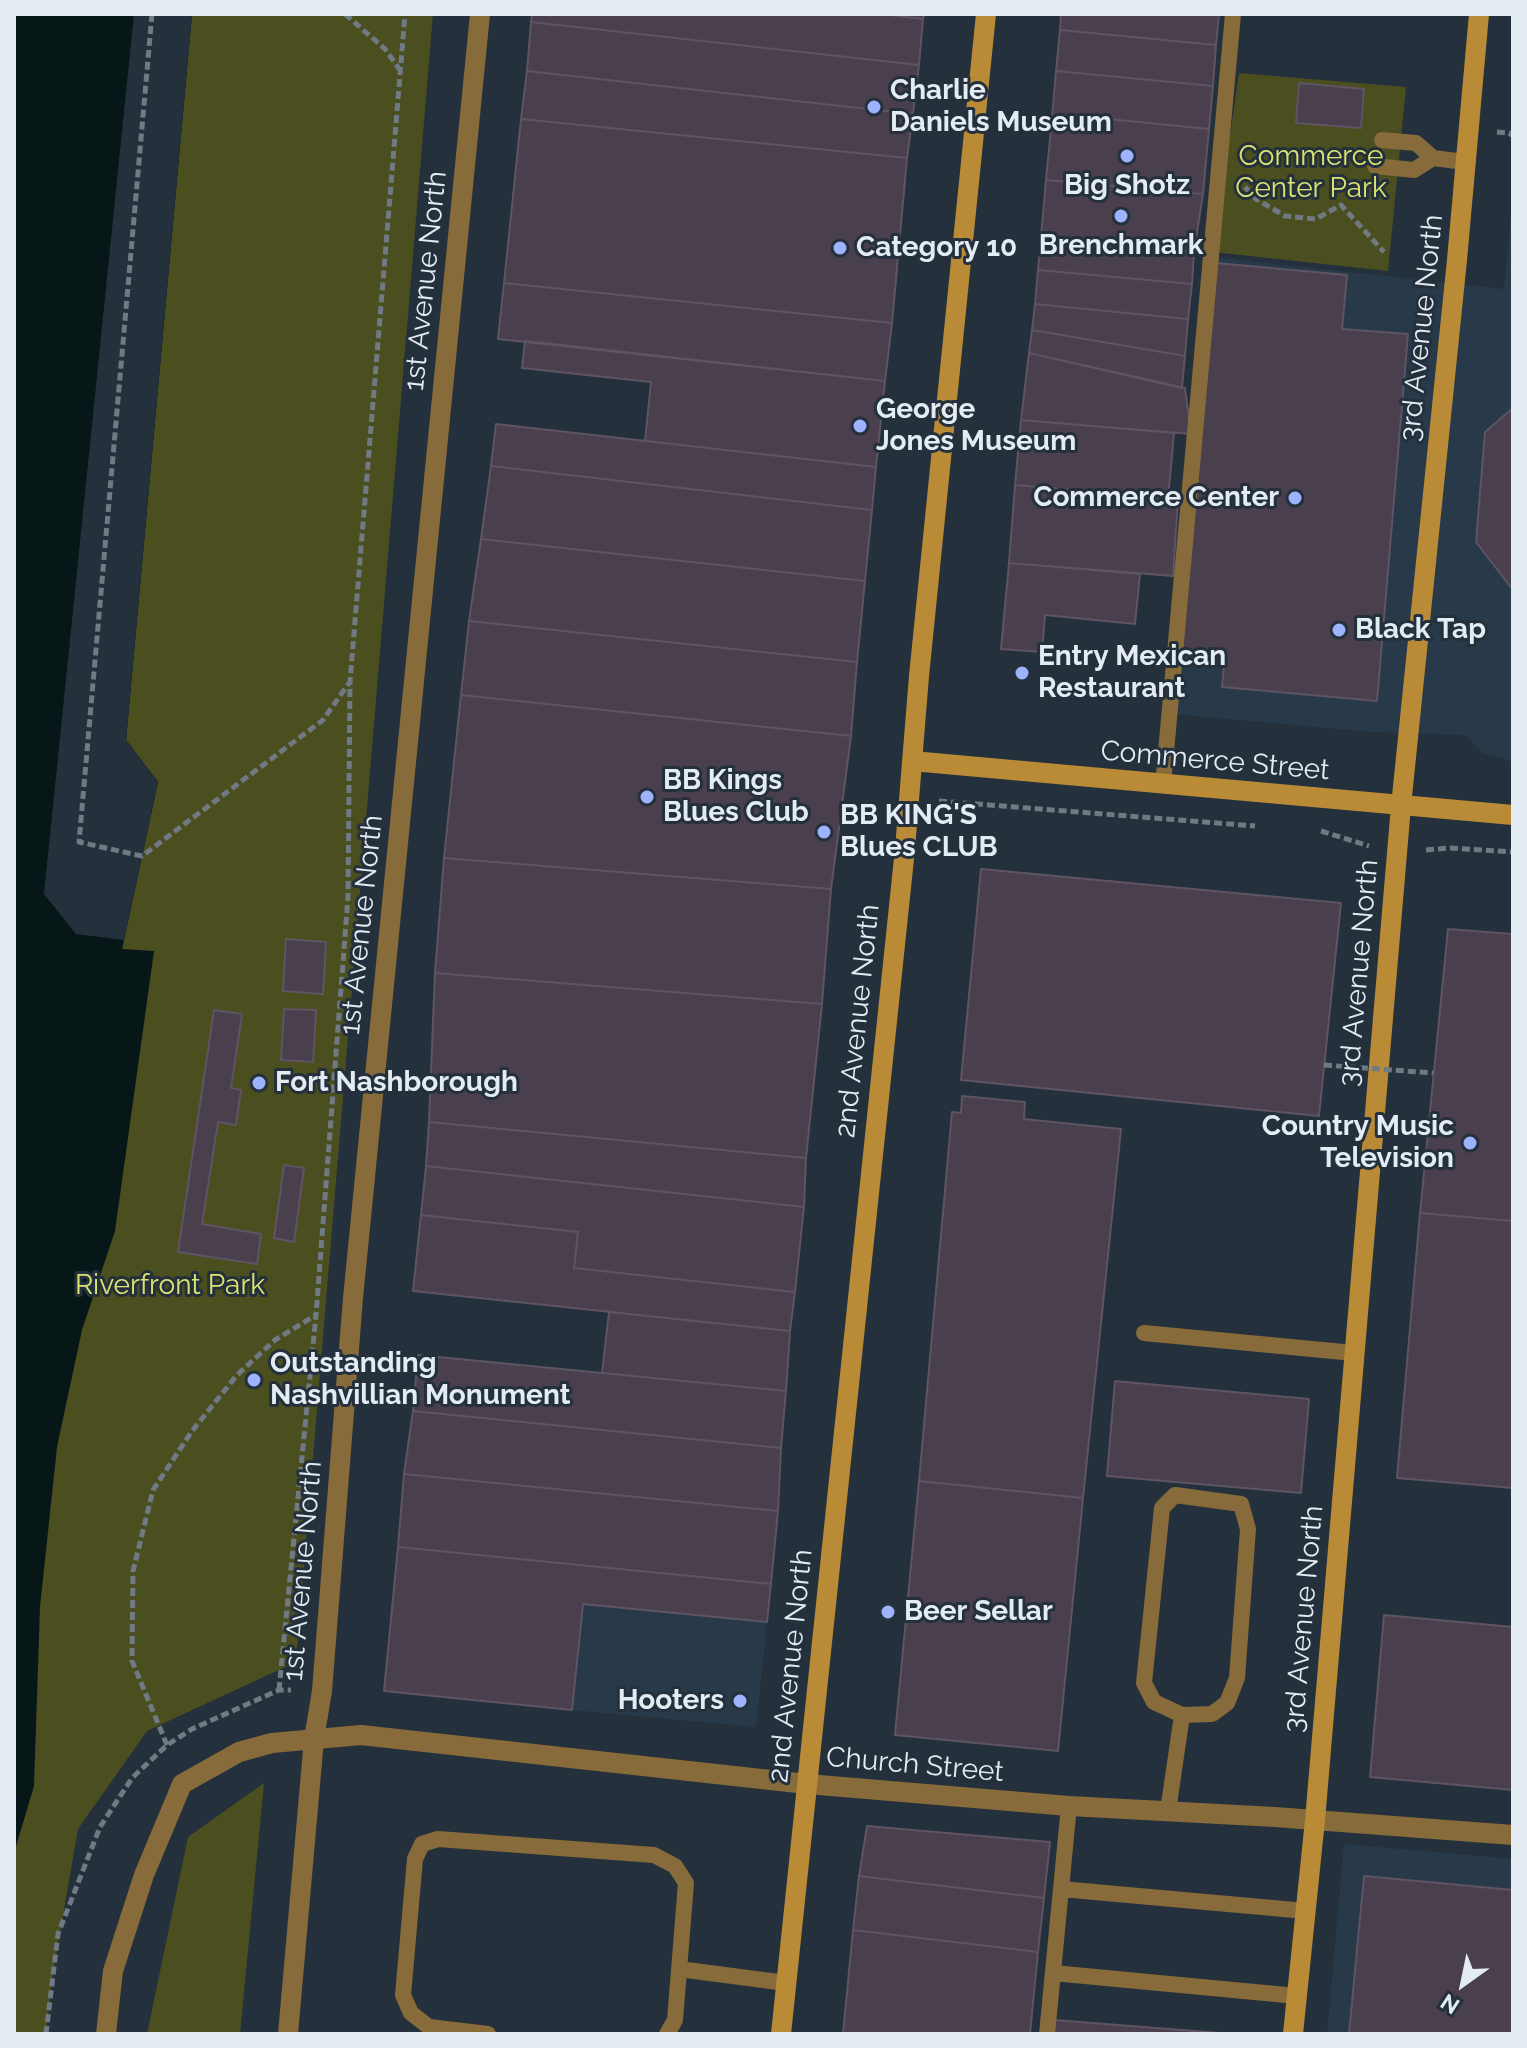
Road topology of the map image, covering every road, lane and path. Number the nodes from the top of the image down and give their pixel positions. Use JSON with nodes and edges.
{"nodes":[{"id":1,"x":152,"y":14,"type":"edge"},
{"id":2,"x":345,"y":14,"type":"edge"},
{"id":3,"x":405,"y":14,"type":"edge"},
{"id":4,"x":480,"y":14,"type":"edge"},
{"id":5,"x":986,"y":14,"type":"edge"},
{"id":6,"x":1233,"y":14,"type":"edge"},
{"id":7,"x":1479,"y":14,"type":"edge"},
{"id":8,"x":400,"y":71,"type":"junction"},
{"id":9,"x":1382,"y":140,"type":"dead end"},
{"id":10,"x":1433,"y":158,"type":"junction"},
{"id":11,"x":1465,"y":162,"type":"junction"},
{"id":12,"x":1375,"y":166,"type":"dead end"},
{"id":13,"x":1256,"y":199,"type":"dead end"},
{"id":14,"x":1384,"y":252,"type":"dead end"},
{"id":15,"x":350,"y":682,"type":"junction"},
{"id":16,"x":912,"y":761,"type":"junction"},
{"id":17,"x":1163,"y":785,"type":"junction"},
{"id":18,"x":909,"y":797,"type":"junction"},
{"id":19,"x":1401,"y":806,"type":"junction"},
{"id":20,"x":1513,"y":815,"type":"edge"},
{"id":21,"x":1261,"y":827,"type":"dead end"},
{"id":22,"x":1308,"y":830,"type":"dead end"},
{"id":23,"x":1398,"y":850,"type":"junction"},
{"id":24,"x":1513,"y":852,"type":"edge"},
{"id":25,"x":1324,"y":1065,"type":"dead end"},
{"id":26,"x":1433,"y":1073,"type":"dead end"},
{"id":27,"x":316,"y":1315,"type":"junction"},
{"id":28,"x":1144,"y":1333,"type":"dead end"},
{"id":29,"x":1354,"y":1353,"type":"junction"},
{"id":30,"x":1182,"y":1715,"type":"junction"},
{"id":31,"x":314,"y":1739,"type":"junction"},
{"id":32,"x":167,"y":1745,"type":"junction"},
{"id":33,"x":807,"y":1784,"type":"junction"},
{"id":34,"x":1069,"y":1806,"type":"junction"},
{"id":35,"x":1168,"y":1811,"type":"junction"},
{"id":36,"x":1315,"y":1820,"type":"junction"},
{"id":37,"x":1513,"y":1835,"type":"edge"},
{"id":38,"x":1061,"y":1889,"type":"junction"},
{"id":39,"x":1306,"y":1911,"type":"junction"},
{"id":40,"x":679,"y":1969,"type":"junction"},
{"id":41,"x":1053,"y":1973,"type":"junction"},
{"id":42,"x":786,"y":1983,"type":"junction"},
{"id":43,"x":1297,"y":1996,"type":"junction"},
{"id":44,"x":46,"y":2034,"type":"edge"},
{"id":45,"x":106,"y":2034,"type":"edge"},
{"id":46,"x":288,"y":2034,"type":"edge"},
{"id":47,"x":488,"y":2034,"type":"edge"},
{"id":48,"x":667,"y":2034,"type":"edge"},
{"id":49,"x":781,"y":2034,"type":"edge"},
{"id":50,"x":1047,"y":2034,"type":"edge"},
{"id":51,"x":1293,"y":2034,"type":"edge"}],
"edges":[{"from":1,"to":15,"type":"path"},
{"from":2,"to":8,"type":"path"},
{"from":3,"to":8,"type":"path"},
{"from":4,"to":31,"type":"street","name":"1st Avenue North"},
{"from":5,"to":16,"type":"street","name":"2nd Avenue North"},
{"from":6,"to":17,"type":"lane"},
{"from":7,"to":11,"type":"street","name":"3rd Avenue North"},
{"from":8,"to":15,"type":"path"},
{"from":9,"to":10,"type":"lane"},
{"from":10,"to":11,"type":"lane"},
{"from":10,"to":12,"type":"lane"},
{"from":11,"to":19,"type":"street","name":"3rd Avenue North"},
{"from":13,"to":14,"type":"path"},
{"from":15,"to":27,"type":"path"},
{"from":16,"to":17,"type":"street","name":"Commerce Street"},
{"from":16,"to":18,"type":"street","name":"2nd Avenue North"},
{"from":17,"to":19,"type":"street","name":"Commerce Street"},
{"from":18,"to":21,"type":"path"},
{"from":18,"to":33,"type":"street","name":"2nd Avenue North"},
{"from":19,"to":20,"type":"street","name":"Commerce Street"},
{"from":19,"to":23,"type":"street","name":"3rd Avenue North"},
{"from":22,"to":23,"type":"path"},
{"from":23,"to":24,"type":"path"},
{"from":23,"to":29,"type":"street","name":"3rd Avenue North"},
{"from":25,"to":26,"type":"path","bridge":true},
{"from":27,"to":32,"type":"path"},
{"from":27,"to":32,"type":"path"},
{"from":28,"to":29,"type":"lane"},
{"from":29,"to":36,"type":"street","name":"3rd Avenue North"},
{"from":30,"to":30,"type":"lane"},
{"from":30,"to":35,"type":"lane"},
{"from":31,"to":33,"type":"street","name":"Church Street"},
{"from":31,"to":45,"type":"street","name":"Church Street"},
{"from":31,"to":46,"type":"street","name":"1st Avenue North"},
{"from":32,"to":44,"type":"path"},
{"from":33,"to":34,"type":"street","name":"Church Street"},
{"from":33,"to":42,"type":"street","name":"2nd Avenue North"},
{"from":34,"to":35,"type":"street","name":"Church Street"},
{"from":34,"to":38,"type":"lane"},
{"from":35,"to":36,"type":"street","name":"Church Street"},
{"from":36,"to":37,"type":"street","name":"Church Street"},
{"from":36,"to":39,"type":"street","name":"3rd Avenue North"},
{"from":38,"to":39,"type":"lane"},
{"from":38,"to":41,"type":"lane"},
{"from":39,"to":43,"type":"street","name":"3rd Avenue North"},
{"from":40,"to":42,"type":"lane"},
{"from":40,"to":47,"type":"lane"},
{"from":40,"to":48,"type":"lane"},
{"from":41,"to":43,"type":"lane"},
{"from":41,"to":50,"type":"lane"},
{"from":42,"to":49,"type":"street","name":"2nd Avenue North"},
{"from":43,"to":51,"type":"street","name":"3rd Avenue North"}]}
